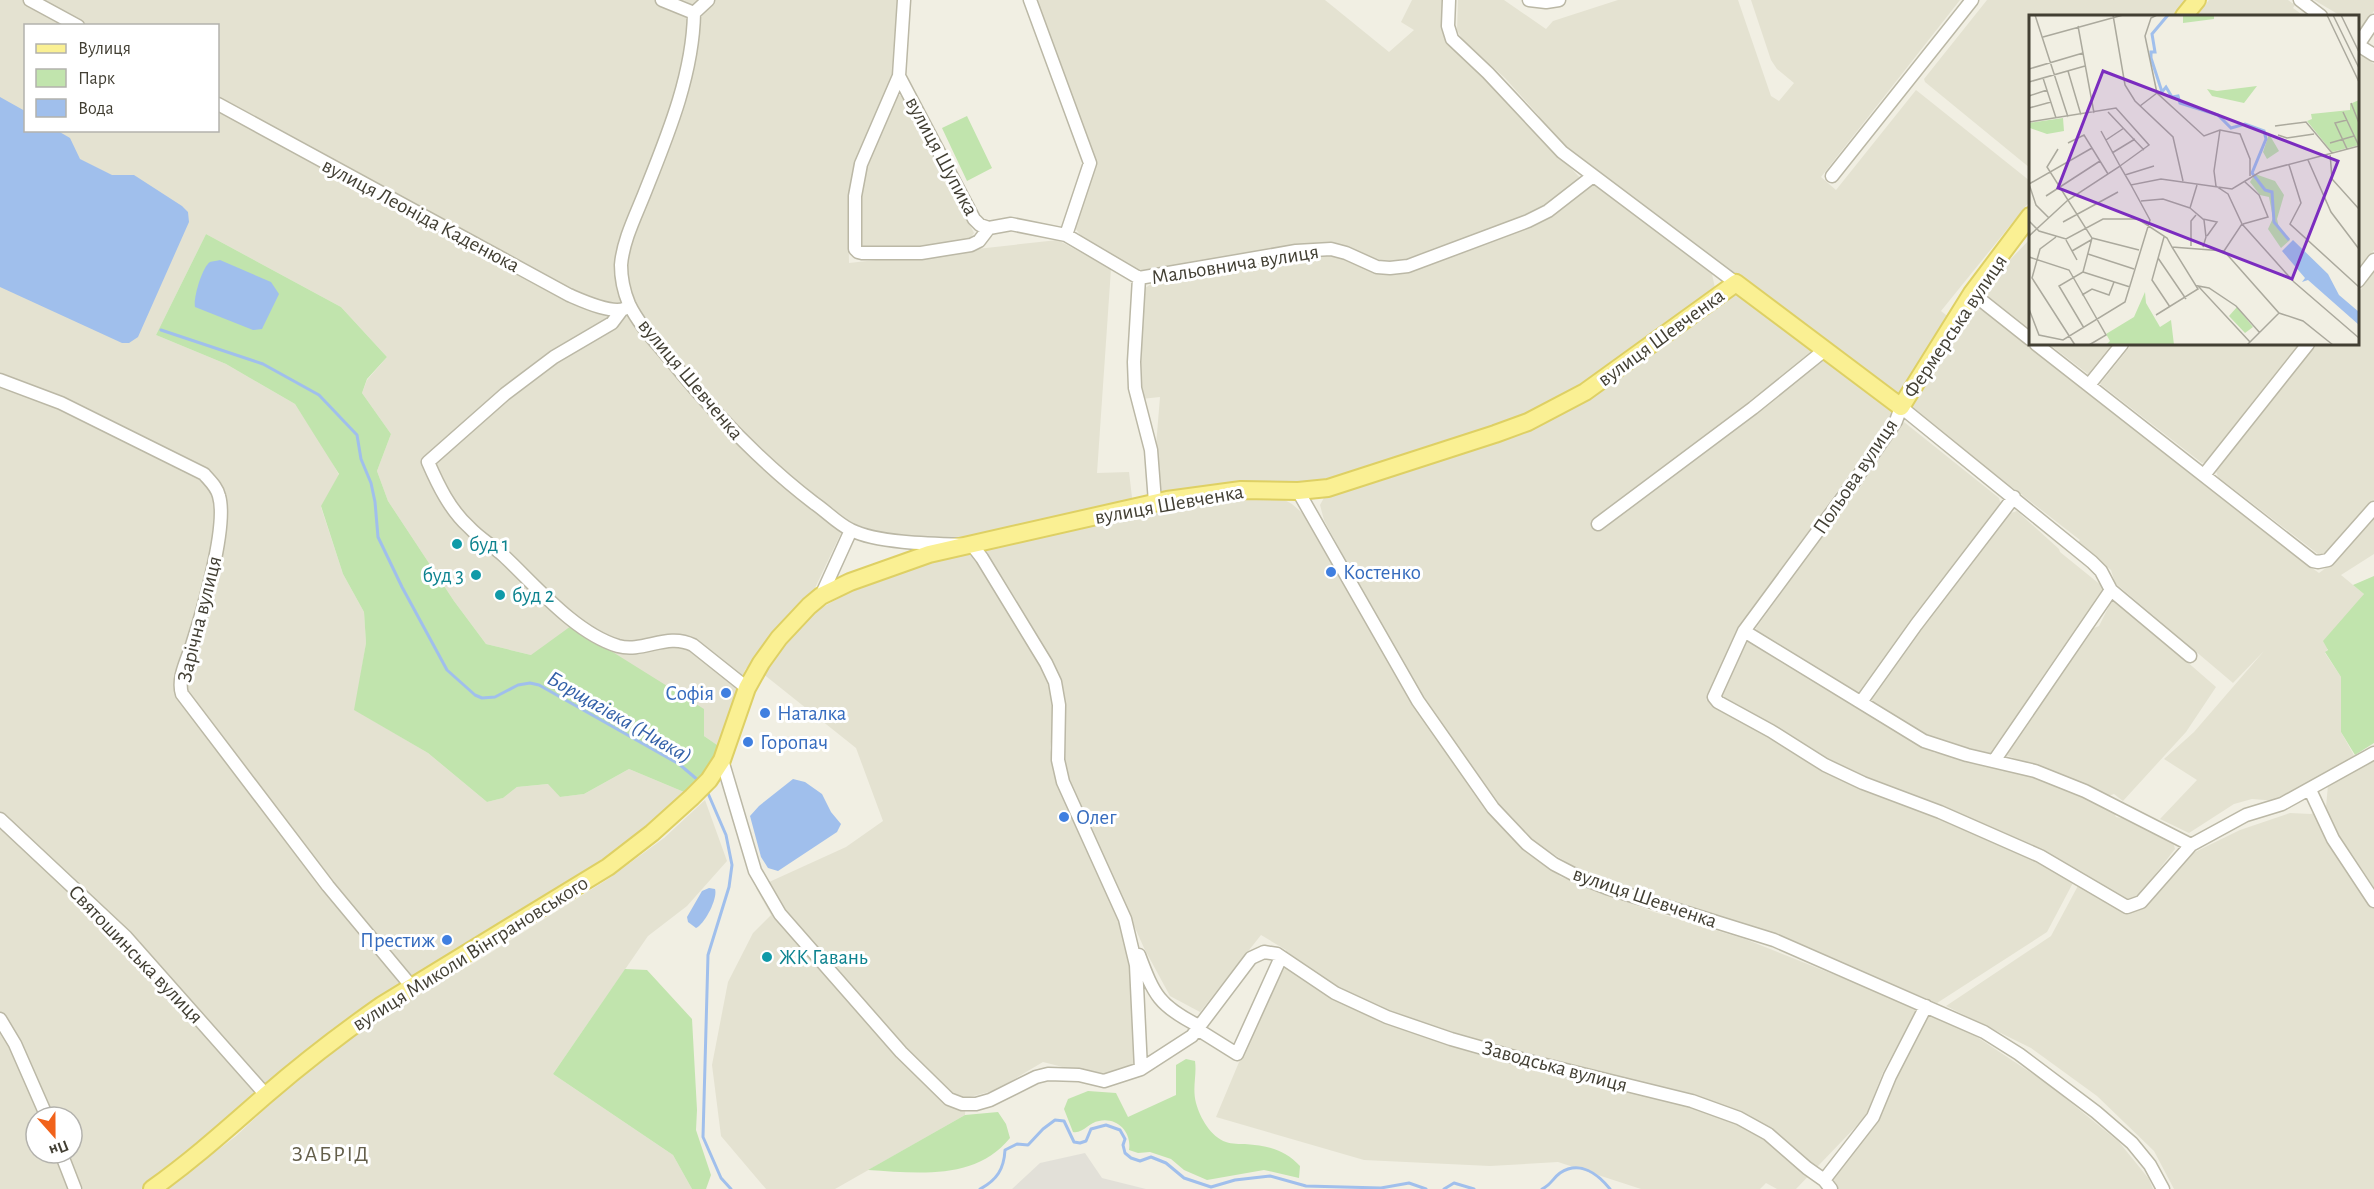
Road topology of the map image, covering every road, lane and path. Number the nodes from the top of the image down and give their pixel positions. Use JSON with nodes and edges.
{"nodes":[{"id":1,"x":30,"y":0,"type":"edge"},
{"id":2,"x":662,"y":0,"type":"edge"},
{"id":3,"x":708,"y":0,"type":"edge"},
{"id":4,"x":904,"y":0,"type":"edge"},
{"id":5,"x":1030,"y":0,"type":"edge"},
{"id":6,"x":1449,"y":0,"type":"edge"},
{"id":7,"x":1529,"y":0,"type":"edge"},
{"id":8,"x":1559,"y":0,"type":"edge"},
{"id":9,"x":1972,"y":0,"type":"edge"},
{"id":10,"x":2197,"y":0,"type":"edge"},
{"id":11,"x":2300,"y":0,"type":"edge"},
{"id":12,"x":694,"y":13,"type":"junction"},
{"id":13,"x":2185,"y":15,"type":"edge"},
{"id":14,"x":2320,"y":15,"type":"edge"},
{"id":15,"x":2374,"y":21,"type":"edge"},
{"id":16,"x":74,"y":24,"type":"edge"},
{"id":17,"x":2359,"y":44,"type":"edge"},
{"id":18,"x":2359,"y":46,"type":"edge"},
{"id":19,"x":2374,"y":55,"type":"edge"},
{"id":20,"x":899,"y":76,"type":"junction"},
{"id":21,"x":219,"y":105,"type":"edge"},
{"id":22,"x":1593,"y":176,"type":"junction"},
{"id":23,"x":1832,"y":176,"type":"dead end"},
{"id":24,"x":2029,"y":219,"type":"edge"},
{"id":25,"x":989,"y":228,"type":"junction"},
{"id":26,"x":1066,"y":235,"type":"junction"},
{"id":27,"x":2374,"y":260,"type":"edge"},
{"id":28,"x":1139,"y":278,"type":"junction"},
{"id":29,"x":2359,"y":280,"type":"edge"},
{"id":30,"x":1736,"y":283,"type":"junction"},
{"id":31,"x":1972,"y":293,"type":"junction"},
{"id":32,"x":626,"y":309,"type":"junction"},
{"id":33,"x":2029,"y":337,"type":"edge"},
{"id":34,"x":2037,"y":345,"type":"edge"},
{"id":35,"x":2121,"y":345,"type":"edge"},
{"id":36,"x":2307,"y":345,"type":"edge"},
{"id":37,"x":1826,"y":349,"type":"junction"},
{"id":38,"x":0,"y":380,"type":"edge"},
{"id":39,"x":2089,"y":386,"type":"junction"},
{"id":40,"x":1901,"y":407,"type":"junction"},
{"id":41,"x":2204,"y":475,"type":"junction"},
{"id":42,"x":1298,"y":491,"type":"junction"},
{"id":43,"x":2014,"y":497,"type":"junction"},
{"id":44,"x":1155,"y":502,"type":"junction"},
{"id":45,"x":2374,"y":508,"type":"edge"},
{"id":46,"x":1598,"y":524,"type":"dead end"},
{"id":47,"x":851,"y":530,"type":"junction"},
{"id":48,"x":972,"y":545,"type":"junction"},
{"id":49,"x":2111,"y":590,"type":"junction"},
{"id":50,"x":821,"y":596,"type":"junction"},
{"id":51,"x":1744,"y":631,"type":"junction"},
{"id":52,"x":2190,"y":656,"type":"dead end"},
{"id":53,"x":747,"y":688,"type":"junction"},
{"id":54,"x":1861,"y":702,"type":"junction"},
{"id":55,"x":2374,"y":753,"type":"edge"},
{"id":56,"x":722,"y":760,"type":"junction"},
{"id":57,"x":1994,"y":761,"type":"junction"},
{"id":58,"x":2310,"y":790,"type":"junction"},
{"id":59,"x":0,"y":819,"type":"edge"},
{"id":60,"x":2191,"y":845,"type":"junction"},
{"id":61,"x":2374,"y":901,"type":"edge"},
{"id":62,"x":1125,"y":919,"type":"junction"},
{"id":63,"x":1281,"y":957,"type":"junction"},
{"id":64,"x":412,"y":987,"type":"junction"},
{"id":65,"x":1926,"y":1006,"type":"junction"},
{"id":66,"x":0,"y":1020,"type":"edge"},
{"id":67,"x":1198,"y":1027,"type":"junction"},
{"id":68,"x":1141,"y":1069,"type":"junction"},
{"id":69,"x":266,"y":1095,"type":"junction"},
{"id":70,"x":42,"y":1105,"type":"edge"},
{"id":71,"x":66,"y":1165,"type":"edge"},
{"id":72,"x":1828,"y":1184,"type":"edge"},
{"id":73,"x":75,"y":1189,"type":"edge"},
{"id":74,"x":152,"y":1189,"type":"edge"},
{"id":75,"x":2163,"y":1189,"type":"edge"}],
"edges":[{"from":1,"to":16,"type":"street"},
{"from":2,"to":12,"type":"street"},
{"from":3,"to":12,"type":"street"},
{"from":4,"to":20,"type":"street","name":"вулиця Шупика"},
{"from":5,"to":26,"type":"street"},
{"from":6,"to":22,"type":"street","name":"вулиця Шевченка"},
{"from":7,"to":8,"type":"street"},
{"from":9,"to":23,"type":"street"},
{"from":10,"to":13,"type":"main road"},
{"from":11,"to":14,"type":"street"},
{"from":12,"to":32,"type":"street","name":"вулиця Шевченка"},
{"from":15,"to":17,"type":"street"},
{"from":18,"to":19,"type":"street"},
{"from":20,"to":25,"type":"street","name":"вулиця Шупика"},
{"from":20,"to":25,"type":"street"},
{"from":21,"to":32,"type":"street","name":"вулиця Леоніда Каденюка"},
{"from":22,"to":28,"type":"street","name":"Мальовнича вулиця"},
{"from":22,"to":30,"type":"street","name":"вулиця Шевченка"},
{"from":24,"to":31,"type":"main road","name":"Фермерська вулиця"},
{"from":25,"to":26,"type":"street","name":"вулиця Шупика"},
{"from":26,"to":28,"type":"street","name":"вулиця Шупика"},
{"from":27,"to":29,"type":"street"},
{"from":28,"to":44,"type":"street"},
{"from":30,"to":37,"type":"main road"},
{"from":30,"to":42,"type":"main road","name":"вулиця Шевченка"},
{"from":31,"to":33,"type":"street"},
{"from":31,"to":40,"type":"main road","name":"Фермерська вулиця"},
{"from":32,"to":47,"type":"street","name":"вулиця Шевченка"},
{"from":32,"to":53,"type":"street"},
{"from":34,"to":39,"type":"street"},
{"from":35,"to":39,"type":"street"},
{"from":36,"to":41,"type":"street"},
{"from":37,"to":40,"type":"main road"},
{"from":37,"to":46,"type":"street"},
{"from":38,"to":64,"type":"street","name":"Зарічна вулиця"},
{"from":39,"to":41,"type":"street"},
{"from":40,"to":43,"type":"street","name":"Польова вулиця"},
{"from":40,"to":51,"type":"street","name":"Польова вулиця"},
{"from":41,"to":45,"type":"street"},
{"from":42,"to":44,"type":"main road","name":"вулиця Шевченка"},
{"from":42,"to":65,"type":"street","name":"вулиця Шевченка"},
{"from":43,"to":49,"type":"street","name":"Польова вулиця"},
{"from":43,"to":54,"type":"street"},
{"from":44,"to":48,"type":"main road","name":"вулиця Шевченка"},
{"from":47,"to":48,"type":"street","name":"вулиця Шевченка"},
{"from":47,"to":50,"type":"street","name":"вулиця Шевченка"},
{"from":48,"to":50,"type":"main road","name":"вулиця Шевченка"},
{"from":48,"to":62,"type":"street"},
{"from":49,"to":52,"type":"street","name":"Польова вулиця"},
{"from":49,"to":57,"type":"street"},
{"from":50,"to":53,"type":"main road","name":"вулиця Шевченка"},
{"from":51,"to":54,"type":"street"},
{"from":51,"to":60,"type":"street","name":"Польова вулиця"},
{"from":53,"to":56,"type":"main road","name":"вулиця Миколи Вінграновського"},
{"from":54,"to":57,"type":"street"},
{"from":55,"to":58,"type":"street"},
{"from":56,"to":64,"type":"main road","name":"вулиця Миколи Вінграновського"},
{"from":56,"to":68,"type":"street"},
{"from":57,"to":60,"type":"street"},
{"from":58,"to":60,"type":"street"},
{"from":58,"to":61,"type":"street"},
{"from":59,"to":69,"type":"street","name":"Святошинська вулиця"},
{"from":62,"to":67,"type":"street"},
{"from":62,"to":68,"type":"street"},
{"from":63,"to":67,"type":"street"},
{"from":63,"to":67,"type":"street"},
{"from":63,"to":72,"type":"street","name":"Заводська вулиця"},
{"from":64,"to":69,"type":"main road","name":"вулиця Миколи Вінграновського"},
{"from":65,"to":72,"type":"street"},
{"from":65,"to":75,"type":"street","name":"вулиця Шевченка"},
{"from":66,"to":70,"type":"street"},
{"from":67,"to":68,"type":"street"},
{"from":69,"to":74,"type":"main road","name":"вулиця Миколи Вінграновського"},
{"from":71,"to":73,"type":"street"}]}
